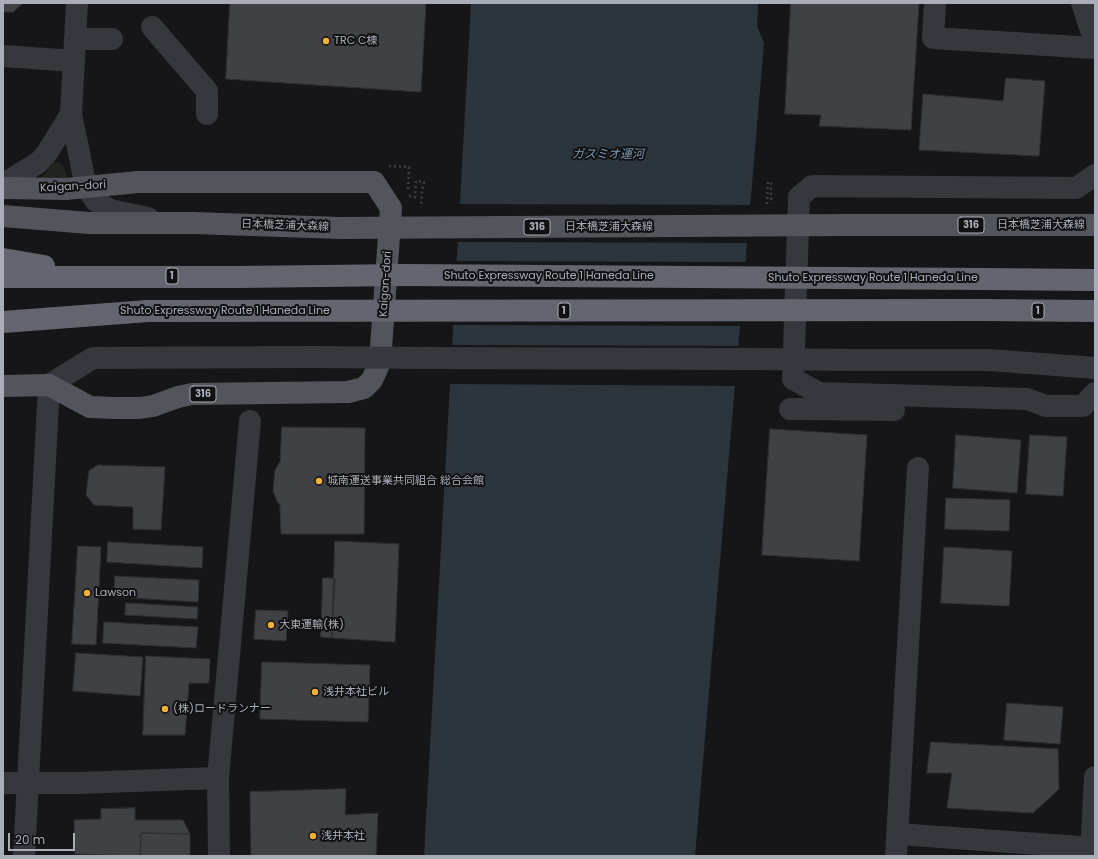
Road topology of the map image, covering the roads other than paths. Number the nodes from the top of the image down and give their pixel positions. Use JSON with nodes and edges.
{"nodes":[{"id":1,"x":77,"y":3,"type":"edge"},
{"id":2,"x":935,"y":3,"type":"edge"},
{"id":3,"x":1082,"y":3,"type":"edge"},
{"id":4,"x":152,"y":27,"type":"dead end"},
{"id":5,"x":112,"y":38,"type":"dead end"},
{"id":6,"x":1095,"y":42,"type":"edge"},
{"id":7,"x":1095,"y":48,"type":"edge"},
{"id":8,"x":75,"y":50,"type":"junction"},
{"id":9,"x":3,"y":56,"type":"edge"},
{"id":10,"x":71,"y":114,"type":"junction"},
{"id":11,"x":207,"y":114,"type":"dead end"},
{"id":12,"x":1095,"y":175,"type":"edge"},
{"id":13,"x":3,"y":184,"type":"edge"},
{"id":14,"x":86,"y":187,"type":"junction"},
{"id":15,"x":3,"y":188,"type":"edge"},
{"id":16,"x":3,"y":216,"type":"edge"},
{"id":17,"x":168,"y":223,"type":"junction"},
{"id":18,"x":1095,"y":225,"type":"edge"},
{"id":19,"x":3,"y":259,"type":"edge"},
{"id":20,"x":3,"y":276,"type":"edge"},
{"id":21,"x":107,"y":276,"type":"junction"},
{"id":22,"x":1095,"y":280,"type":"edge"},
{"id":23,"x":3,"y":310,"type":"edge"},
{"id":24,"x":1095,"y":311,"type":"edge"},
{"id":25,"x":106,"y":312,"type":"junction"},
{"id":26,"x":3,"y":322,"type":"edge"},
{"id":27,"x":1095,"y":368,"type":"edge"},
{"id":28,"x":49,"y":385,"type":"junction"},
{"id":29,"x":3,"y":386,"type":"edge"},
{"id":30,"x":1095,"y":393,"type":"edge"},
{"id":31,"x":1046,"y":406,"type":"junction"},
{"id":32,"x":790,"y":409,"type":"dead end"},
{"id":33,"x":250,"y":421,"type":"dead end"},
{"id":34,"x":918,"y":468,"type":"dead end"},
{"id":35,"x":1095,"y":777,"type":"edge"},
{"id":36,"x":218,"y":778,"type":"junction"},
{"id":37,"x":3,"y":783,"type":"edge"},
{"id":38,"x":28,"y":783,"type":"junction"},
{"id":39,"x":898,"y":834,"type":"junction"},
{"id":40,"x":1092,"y":850,"type":"edge"},
{"id":41,"x":24,"y":856,"type":"edge"},
{"id":42,"x":220,"y":856,"type":"edge"},
{"id":43,"x":896,"y":856,"type":"edge"}],
"edges":[{"from":1,"to":8,"type":"street"},
{"from":2,"to":7,"type":"street"},
{"from":3,"to":6,"type":"street"},
{"from":4,"to":11,"type":"street"},
{"from":5,"to":8,"type":"street"},
{"from":8,"to":9,"type":"street"},
{"from":8,"to":10,"type":"street"},
{"from":10,"to":13,"type":"street"},
{"from":10,"to":14,"type":"street"},
{"from":12,"to":31,"type":"street"},
{"from":14,"to":15,"type":"main road","name":"Kaigan-dori","number":"316"},
{"from":14,"to":17,"type":"street"},
{"from":14,"to":28,"type":"main road","name":"Kaigan-dori","number":"316"},
{"from":16,"to":17,"type":"main road","name":"日本橋芝浦大森線","number":"316"},
{"from":17,"to":18,"type":"main road","name":"日本橋芝浦大森線","number":"316","bridge":true},
{"from":19,"to":21,"type":"highway"},
{"from":20,"to":21,"type":"highway","name":"Shuto Expressway Route 1 Haneda Line","number":"1"},
{"from":21,"to":22,"type":"highway","name":"Shuto Expressway Route 1 Haneda Line","number":"1","bridge":true},
{"from":23,"to":25,"type":"highway","name":"Shuto Expressway Route 1 Haneda Line"},
{"from":24,"to":25,"type":"highway","name":"Shuto Expressway Route 1 Haneda Line","number":"1","bridge":true},
{"from":25,"to":26,"type":"highway"},
{"from":27,"to":28,"type":"street","bridge":true},
{"from":28,"to":29,"type":"main road","name":"Kaigan-dori","number":"316"},
{"from":28,"to":38,"type":"street"},
{"from":30,"to":31,"type":"street"},
{"from":31,"to":32,"type":"street"},
{"from":33,"to":36,"type":"street"},
{"from":34,"to":39,"type":"street"},
{"from":35,"to":40,"type":"street"},
{"from":36,"to":38,"type":"street"},
{"from":36,"to":42,"type":"street"},
{"from":37,"to":38,"type":"street"},
{"from":38,"to":41,"type":"street"},
{"from":39,"to":40,"type":"street"},
{"from":39,"to":43,"type":"street"}]}
